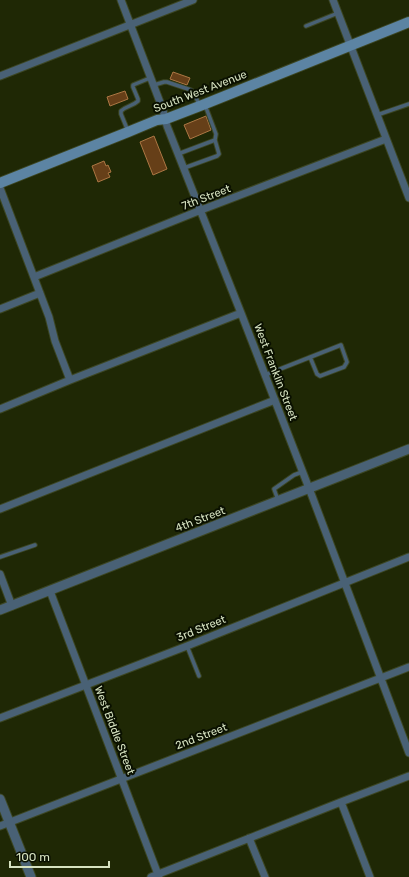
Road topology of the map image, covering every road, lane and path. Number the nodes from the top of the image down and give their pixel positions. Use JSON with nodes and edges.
{"nodes":[{"id":1,"x":121,"y":0,"type":"edge"},
{"id":2,"x":193,"y":0,"type":"edge"},
{"id":3,"x":333,"y":0,"type":"edge"},
{"id":4,"x":338,"y":13,"type":"junction"},
{"id":5,"x":409,"y":22,"type":"edge"},
{"id":6,"x":131,"y":24,"type":"junction"},
{"id":7,"x":306,"y":26,"type":"dead end"},
{"id":8,"x":350,"y":46,"type":"junction"},
{"id":9,"x":0,"y":76,"type":"edge"},
{"id":10,"x":151,"y":77,"type":"junction"},
{"id":11,"x":154,"y":85,"type":"junction"},
{"id":12,"x":409,"y":104,"type":"edge"},
{"id":13,"x":202,"y":105,"type":"junction"},
{"id":14,"x":377,"y":115,"type":"junction"},
{"id":15,"x":166,"y":118,"type":"junction"},
{"id":16,"x":128,"y":132,"type":"junction"},
{"id":17,"x":386,"y":139,"type":"junction"},
{"id":18,"x":215,"y":140,"type":"junction"},
{"id":19,"x":178,"y":154,"type":"junction"},
{"id":20,"x":184,"y":168,"type":"junction"},
{"id":21,"x":0,"y":183,"type":"edge"},
{"id":22,"x":0,"y":188,"type":"edge"},
{"id":23,"x":409,"y":198,"type":"edge"},
{"id":24,"x":201,"y":210,"type":"junction"},
{"id":25,"x":34,"y":277,"type":"junction"},
{"id":26,"x":40,"y":293,"type":"junction"},
{"id":27,"x":0,"y":308,"type":"edge"},
{"id":28,"x":241,"y":314,"type":"junction"},
{"id":29,"x":310,"y":357,"type":"junction"},
{"id":30,"x":265,"y":375,"type":"junction"},
{"id":31,"x":70,"y":380,"type":"junction"},
{"id":32,"x":275,"y":400,"type":"junction"},
{"id":33,"x":0,"y":409,"type":"edge"},
{"id":34,"x":409,"y":449,"type":"edge"},
{"id":35,"x":302,"y":472,"type":"junction"},
{"id":36,"x":309,"y":489,"type":"junction"},
{"id":37,"x":279,"y":500,"type":"junction"},
{"id":38,"x":0,"y":509,"type":"edge"},
{"id":39,"x":35,"y":545,"type":"dead end"},
{"id":40,"x":409,"y":557,"type":"edge"},
{"id":41,"x":0,"y":558,"type":"edge"},
{"id":42,"x":0,"y":574,"type":"edge"},
{"id":43,"x":344,"y":583,"type":"junction"},
{"id":44,"x":50,"y":590,"type":"junction"},
{"id":45,"x":12,"y":606,"type":"junction"},
{"id":46,"x":0,"y":610,"type":"edge"},
{"id":47,"x":187,"y":646,"type":"junction"},
{"id":48,"x":409,"y":667,"type":"edge"},
{"id":49,"x":199,"y":676,"type":"dead end"},
{"id":50,"x":381,"y":678,"type":"junction"},
{"id":51,"x":86,"y":685,"type":"junction"},
{"id":52,"x":0,"y":718,"type":"edge"},
{"id":53,"x":409,"y":753,"type":"edge"},
{"id":54,"x":409,"y":776,"type":"edge"},
{"id":55,"x":122,"y":779,"type":"junction"},
{"id":56,"x":0,"y":799,"type":"edge"},
{"id":57,"x":341,"y":802,"type":"junction"},
{"id":58,"x":10,"y":822,"type":"junction"},
{"id":59,"x":0,"y":826,"type":"edge"},
{"id":60,"x":250,"y":838,"type":"junction"},
{"id":61,"x":156,"y":876,"type":"edge"},
{"id":62,"x":31,"y":877,"type":"edge"},
{"id":63,"x":265,"y":877,"type":"edge"},
{"id":64,"x":370,"y":877,"type":"edge"}],
"edges":[{"from":1,"to":6,"type":"street","name":"West Franklin Street"},
{"from":2,"to":6,"type":"street"},
{"from":3,"to":4,"type":"street"},
{"from":4,"to":7,"type":"lane"},
{"from":4,"to":8,"type":"street"},
{"from":5,"to":8,"type":"main road","name":"South West Avenue"},
{"from":6,"to":9,"type":"street"},
{"from":6,"to":10,"type":"street","name":"West Franklin Street"},
{"from":8,"to":13,"type":"main road","name":"South West Avenue"},
{"from":8,"to":14,"type":"street"},
{"from":10,"to":11,"type":"street","name":"West Franklin Street"},
{"from":10,"to":16,"type":"lane"},
{"from":11,"to":13,"type":"lane"},
{"from":11,"to":15,"type":"street","name":"West Franklin Street"},
{"from":12,"to":14,"type":"lane"},
{"from":13,"to":15,"type":"main road","name":"South West Avenue"},
{"from":13,"to":18,"type":"lane"},
{"from":14,"to":17,"type":"street"},
{"from":15,"to":16,"type":"main road","name":"South West Avenue"},
{"from":15,"to":19,"type":"street","name":"West Franklin Street"},
{"from":16,"to":21,"type":"main road","name":"South West Avenue"},
{"from":17,"to":23,"type":"street"},
{"from":17,"to":24,"type":"street","name":"7th Street"},
{"from":18,"to":19,"type":"lane"},
{"from":18,"to":20,"type":"lane"},
{"from":19,"to":20,"type":"street","name":"West Franklin Street"},
{"from":20,"to":24,"type":"street","name":"West Franklin Street"},
{"from":22,"to":25,"type":"street"},
{"from":24,"to":25,"type":"street","name":"7th Street"},
{"from":24,"to":28,"type":"street","name":"West Franklin Street"},
{"from":25,"to":26,"type":"street"},
{"from":26,"to":27,"type":"street"},
{"from":26,"to":31,"type":"street"},
{"from":28,"to":30,"type":"street","name":"West Franklin Street"},
{"from":28,"to":31,"type":"street"},
{"from":29,"to":29,"type":"lane"},
{"from":29,"to":30,"type":"lane"},
{"from":30,"to":32,"type":"street","name":"West Franklin Street"},
{"from":31,"to":33,"type":"street"},
{"from":32,"to":35,"type":"street","name":"West Franklin Street"},
{"from":32,"to":38,"type":"street"},
{"from":34,"to":36,"type":"street","name":"4th Street"},
{"from":35,"to":36,"type":"street","name":"West Franklin Street"},
{"from":35,"to":37,"type":"lane"},
{"from":36,"to":37,"type":"street","name":"4th Street"},
{"from":36,"to":43,"type":"street","name":"West Franklin Street"},
{"from":37,"to":44,"type":"street","name":"4th Street"},
{"from":39,"to":41,"type":"lane"},
{"from":40,"to":43,"type":"street","name":"3rd Street"},
{"from":42,"to":45,"type":"street"},
{"from":43,"to":47,"type":"street","name":"3rd Street"},
{"from":43,"to":50,"type":"street","name":"West Franklin Street"},
{"from":44,"to":45,"type":"street","name":"4th Street"},
{"from":44,"to":51,"type":"street","name":"West Biddle Street"},
{"from":45,"to":46,"type":"street","name":"4th Street"},
{"from":47,"to":49,"type":"lane"},
{"from":47,"to":51,"type":"street","name":"3rd Street"},
{"from":48,"to":50,"type":"street","name":"2nd Street"},
{"from":50,"to":53,"type":"street","name":"West Franklin Street"},
{"from":50,"to":55,"type":"street","name":"2nd Street"},
{"from":51,"to":52,"type":"street","name":"3rd Street"},
{"from":51,"to":55,"type":"street","name":"West Biddle Street"},
{"from":54,"to":57,"type":"street"},
{"from":55,"to":58,"type":"street","name":"2nd Street"},
{"from":55,"to":61,"type":"street","name":"West Biddle Street"},
{"from":56,"to":58,"type":"street"},
{"from":57,"to":60,"type":"street"},
{"from":57,"to":64,"type":"street"},
{"from":58,"to":59,"type":"street","name":"2nd Street"},
{"from":58,"to":62,"type":"street"},
{"from":60,"to":61,"type":"street"},
{"from":60,"to":63,"type":"street"}]}
